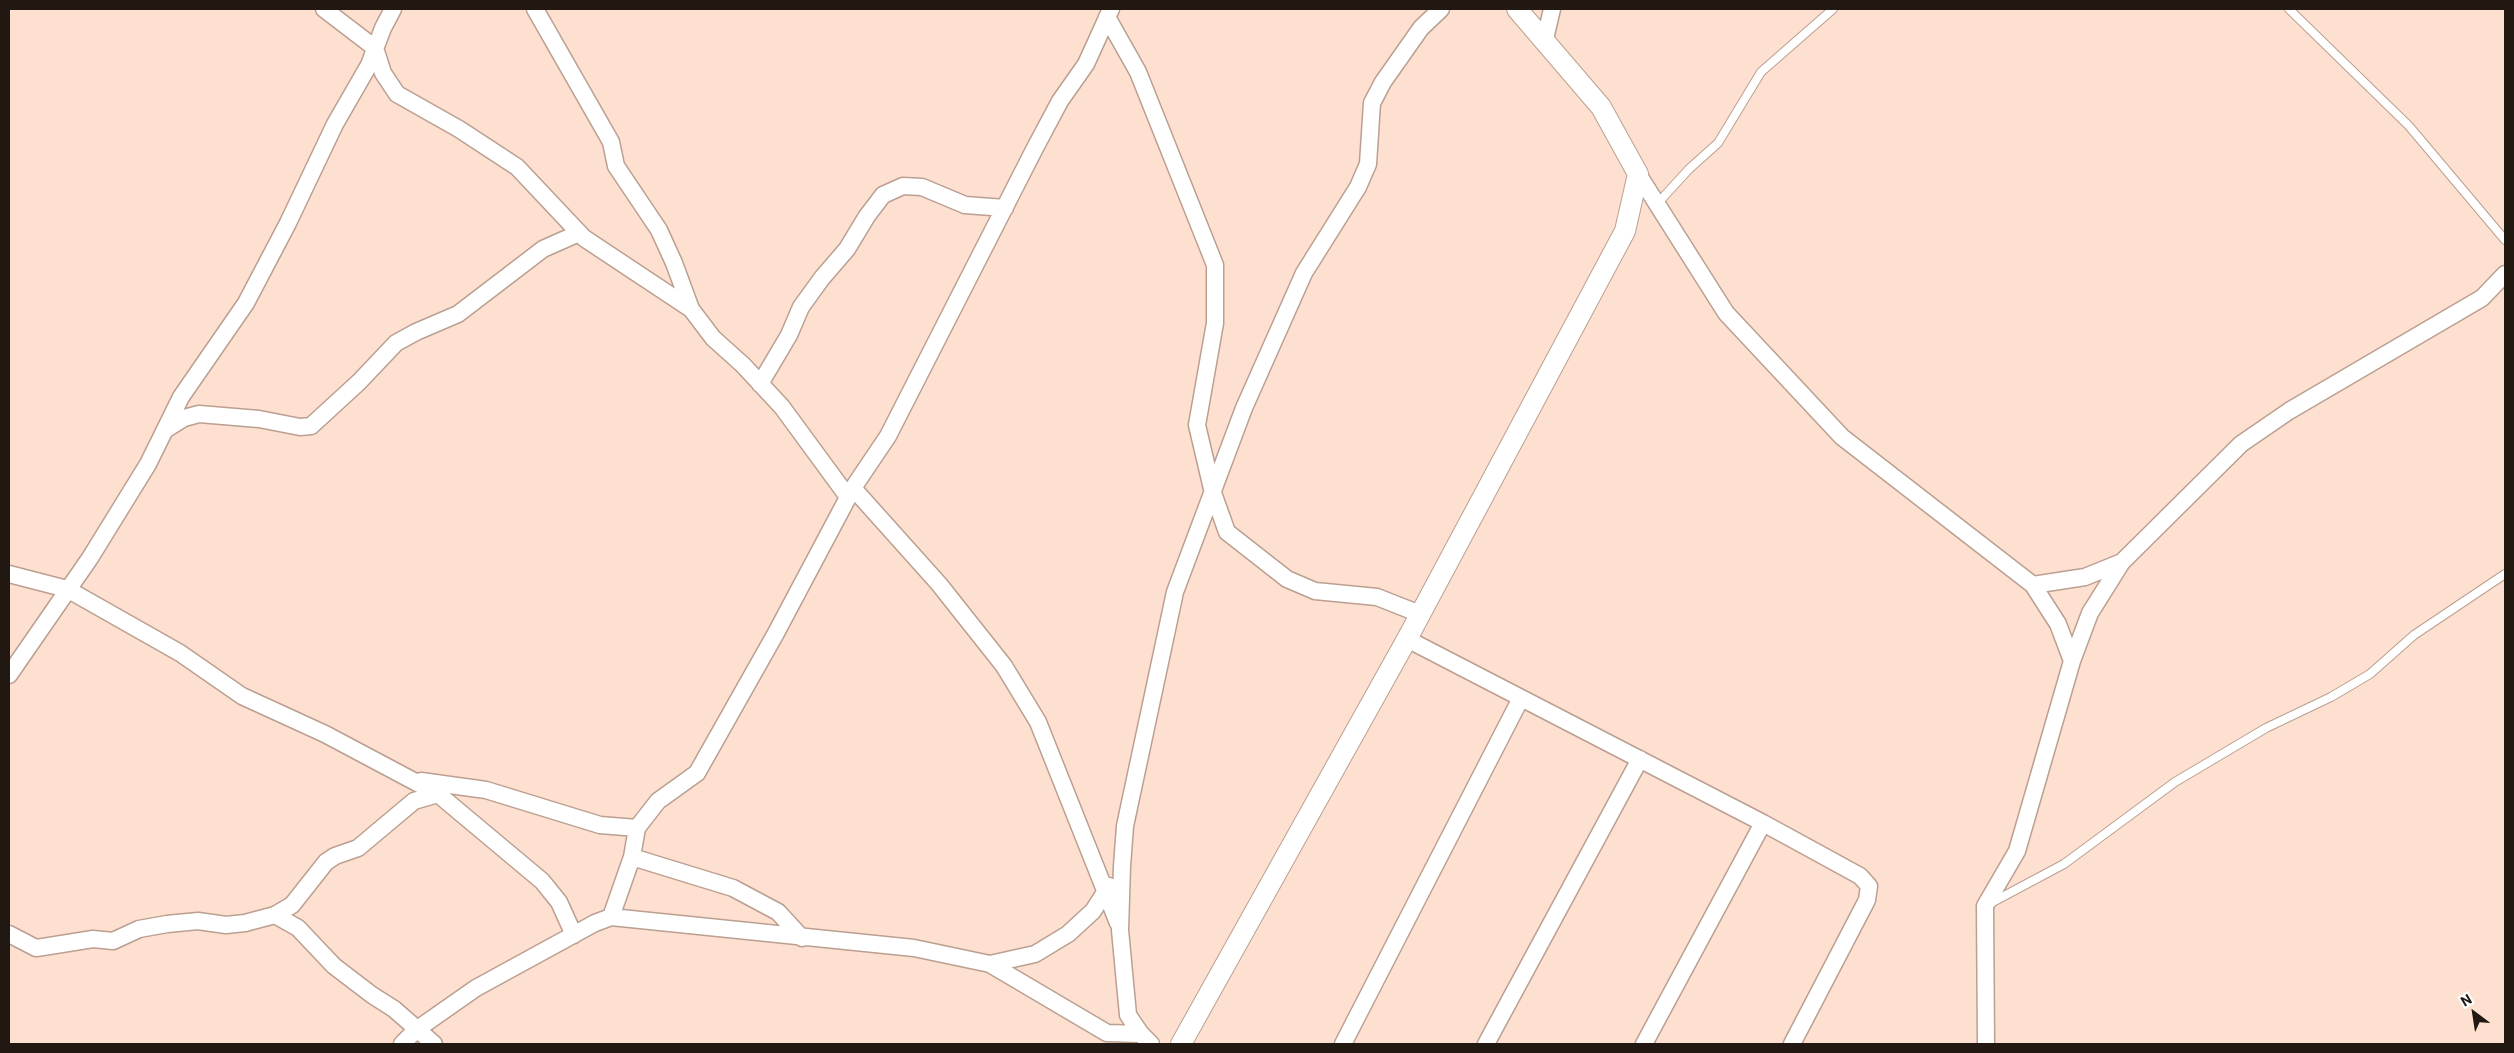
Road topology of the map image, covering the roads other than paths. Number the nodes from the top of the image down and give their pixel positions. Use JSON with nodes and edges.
{"nodes":[{"id":1,"x":324,"y":9,"type":"edge"},
{"id":2,"x":393,"y":9,"type":"edge"},
{"id":3,"x":535,"y":9,"type":"edge"},
{"id":4,"x":1441,"y":9,"type":"edge"},
{"id":5,"x":1517,"y":9,"type":"edge"},
{"id":6,"x":1552,"y":9,"type":"edge"},
{"id":7,"x":1833,"y":9,"type":"edge"},
{"id":8,"x":2289,"y":9,"type":"edge"},
{"id":9,"x":1109,"y":13,"type":"edge"},
{"id":10,"x":1544,"y":39,"type":"junction"},
{"id":11,"x":375,"y":48,"type":"junction"},
{"id":12,"x":1638,"y":174,"type":"junction"},
{"id":13,"x":1657,"y":204,"type":"junction"},
{"id":14,"x":1005,"y":208,"type":"junction"},
{"id":15,"x":579,"y":233,"type":"junction"},
{"id":16,"x":2505,"y":240,"type":"edge"},
{"id":17,"x":2505,"y":274,"type":"edge"},
{"id":18,"x":691,"y":309,"type":"junction"},
{"id":19,"x":760,"y":384,"type":"junction"},
{"id":20,"x":181,"y":397,"type":"junction"},
{"id":21,"x":199,"y":414,"type":"junction"},
{"id":22,"x":165,"y":430,"type":"junction"},
{"id":23,"x":851,"y":493,"type":"junction"},
{"id":24,"x":1213,"y":493,"type":"junction"},
{"id":25,"x":2122,"y":562,"type":"junction"},
{"id":26,"x":9,"y":574,"type":"edge"},
{"id":27,"x":2505,"y":574,"type":"edge"},
{"id":28,"x":2033,"y":584,"type":"junction"},
{"id":29,"x":67,"y":589,"type":"junction"},
{"id":30,"x":1420,"y":614,"type":"junction"},
{"id":31,"x":1407,"y":639,"type":"junction"},
{"id":32,"x":2072,"y":661,"type":"junction"},
{"id":33,"x":9,"y":675,"type":"edge"},
{"id":34,"x":1521,"y":698,"type":"junction"},
{"id":35,"x":1640,"y":759,"type":"junction"},
{"id":36,"x":411,"y":779,"type":"junction"},
{"id":37,"x":438,"y":794,"type":"junction"},
{"id":38,"x":1763,"y":823,"type":"junction"},
{"id":39,"x":637,"y":828,"type":"junction"},
{"id":40,"x":632,"y":857,"type":"junction"},
{"id":41,"x":1122,"y":866,"type":"junction"},
{"id":42,"x":1105,"y":892,"type":"junction"},
{"id":43,"x":1985,"y":906,"type":"junction"},
{"id":44,"x":275,"y":915,"type":"junction"},
{"id":45,"x":611,"y":917,"type":"junction"},
{"id":46,"x":1120,"y":930,"type":"junction"},
{"id":47,"x":9,"y":934,"type":"edge"},
{"id":48,"x":574,"y":935,"type":"junction"},
{"id":49,"x":802,"y":938,"type":"junction"},
{"id":50,"x":990,"y":964,"type":"junction"},
{"id":51,"x":416,"y":1030,"type":"junction"},
{"id":52,"x":1146,"y":1039,"type":"edge"},
{"id":53,"x":402,"y":1044,"type":"edge"},
{"id":54,"x":434,"y":1044,"type":"edge"},
{"id":55,"x":1181,"y":1044,"type":"edge"},
{"id":56,"x":1343,"y":1044,"type":"edge"},
{"id":57,"x":1486,"y":1044,"type":"edge"},
{"id":58,"x":1644,"y":1044,"type":"edge"},
{"id":59,"x":1792,"y":1044,"type":"edge"},
{"id":60,"x":1986,"y":1044,"type":"edge"}],
"edges":[{"from":1,"to":11,"type":"street"},
{"from":2,"to":11,"type":"street"},
{"from":3,"to":18,"type":"street"},
{"from":4,"to":24,"type":"street"},
{"from":5,"to":10,"type":"street"},
{"from":6,"to":10,"type":"street"},
{"from":7,"to":13,"type":"lane"},
{"from":8,"to":16,"type":"lane"},
{"from":9,"to":14,"type":"street"},
{"from":9,"to":24,"type":"street"},
{"from":10,"to":12,"type":"street"},
{"from":11,"to":15,"type":"street"},
{"from":11,"to":20,"type":"street"},
{"from":12,"to":13,"type":"street"},
{"from":12,"to":30,"type":"street"},
{"from":13,"to":28,"type":"street"},
{"from":14,"to":19,"type":"street"},
{"from":14,"to":23,"type":"street"},
{"from":15,"to":18,"type":"street"},
{"from":15,"to":21,"type":"street"},
{"from":17,"to":25,"type":"street"},
{"from":18,"to":19,"type":"street"},
{"from":19,"to":23,"type":"street"},
{"from":20,"to":21,"type":"street"},
{"from":20,"to":22,"type":"street"},
{"from":21,"to":22,"type":"street"},
{"from":22,"to":29,"type":"street"},
{"from":23,"to":39,"type":"street"},
{"from":23,"to":42,"type":"street"},
{"from":24,"to":30,"type":"street"},
{"from":24,"to":41,"type":"street"},
{"from":25,"to":28,"type":"street"},
{"from":25,"to":32,"type":"street"},
{"from":26,"to":29,"type":"street"},
{"from":27,"to":43,"type":"lane"},
{"from":28,"to":32,"type":"street"},
{"from":29,"to":33,"type":"street"},
{"from":29,"to":36,"type":"street"},
{"from":30,"to":31,"type":"street"},
{"from":31,"to":34,"type":"street"},
{"from":31,"to":55,"type":"street"},
{"from":32,"to":43,"type":"street"},
{"from":34,"to":35,"type":"street"},
{"from":34,"to":56,"type":"street"},
{"from":35,"to":38,"type":"street"},
{"from":35,"to":57,"type":"street"},
{"from":36,"to":37,"type":"street"},
{"from":36,"to":39,"type":"street"},
{"from":37,"to":44,"type":"street"},
{"from":37,"to":48,"type":"street"},
{"from":38,"to":58,"type":"street"},
{"from":38,"to":59,"type":"street"},
{"from":39,"to":40,"type":"street"},
{"from":40,"to":45,"type":"street"},
{"from":40,"to":49,"type":"street"},
{"from":41,"to":42,"type":"street"},
{"from":41,"to":46,"type":"street"},
{"from":42,"to":46,"type":"street"},
{"from":42,"to":50,"type":"street"},
{"from":43,"to":60,"type":"street"},
{"from":44,"to":47,"type":"street"},
{"from":44,"to":51,"type":"street"},
{"from":45,"to":48,"type":"street"},
{"from":45,"to":49,"type":"street"},
{"from":46,"to":52,"type":"street"},
{"from":48,"to":51,"type":"street"},
{"from":49,"to":50,"type":"street"},
{"from":50,"to":52,"type":"street"},
{"from":51,"to":53,"type":"street"},
{"from":51,"to":54,"type":"street"}]}
